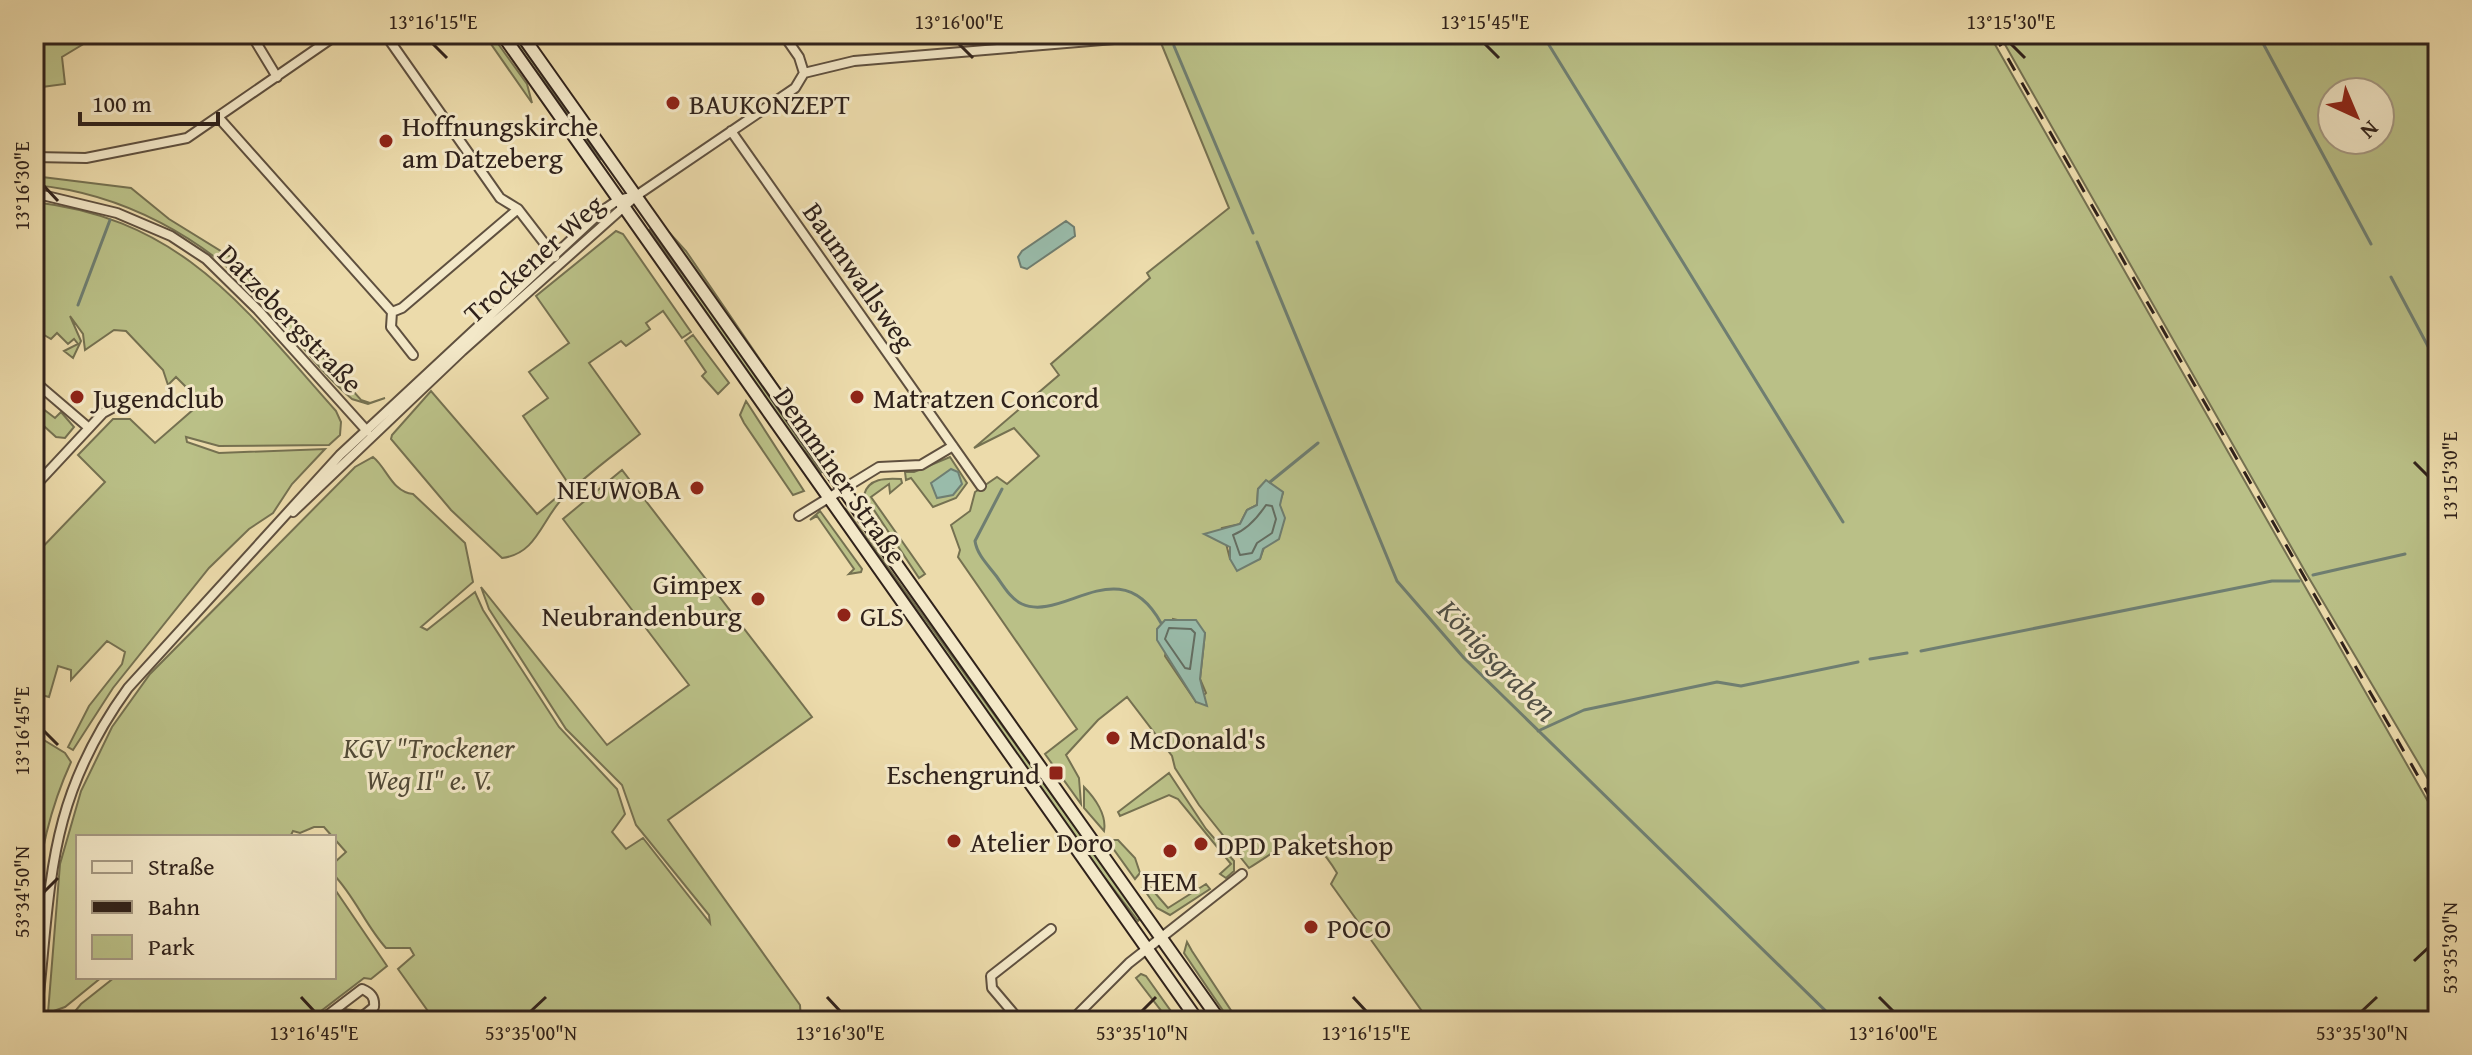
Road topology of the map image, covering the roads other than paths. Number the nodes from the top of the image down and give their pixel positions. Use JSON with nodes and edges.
{"nodes":[{"id":1,"x":251,"y":34,"type":"edge"},
{"id":2,"x":338,"y":34,"type":"edge"},
{"id":3,"x":385,"y":34,"type":"edge"},
{"id":4,"x":502,"y":34,"type":"edge"},
{"id":5,"x":521,"y":34,"type":"edge"},
{"id":6,"x":783,"y":34,"type":"edge"},
{"id":7,"x":1150,"y":36,"type":"edge"},
{"id":8,"x":804,"y":73,"type":"junction"},
{"id":9,"x":277,"y":77,"type":"junction"},
{"id":10,"x":219,"y":118,"type":"junction"},
{"id":11,"x":731,"y":131,"type":"junction"},
{"id":12,"x":34,"y":157,"type":"edge"},
{"id":13,"x":34,"y":193,"type":"edge"},
{"id":14,"x":636,"y":196,"type":"junction"},
{"id":15,"x":621,"y":204,"type":"junction"},
{"id":16,"x":518,"y":209,"type":"junction"},
{"id":17,"x":555,"y":257,"type":"junction"},
{"id":18,"x":392,"y":312,"type":"junction"},
{"id":19,"x":413,"y":355,"type":"dead end"},
{"id":20,"x":34,"y":381,"type":"edge"},
{"id":21,"x":118,"y":405,"type":"dead end"},
{"id":22,"x":89,"y":428,"type":"junction"},
{"id":23,"x":366,"y":430,"type":"junction"},
{"id":24,"x":373,"y":438,"type":"junction"},
{"id":25,"x":953,"y":446,"type":"junction"},
{"id":26,"x":981,"y":486,"type":"dead end"},
{"id":27,"x":34,"y":487,"type":"edge"},
{"id":28,"x":841,"y":490,"type":"junction"},
{"id":29,"x":827,"y":498,"type":"junction"},
{"id":30,"x":799,"y":516,"type":"dead end"},
{"id":31,"x":286,"y":517,"type":"junction"},
{"id":32,"x":1242,"y":874,"type":"dead end"},
{"id":33,"x":1051,"y":929,"type":"dead end"},
{"id":34,"x":1161,"y":937,"type":"junction"},
{"id":35,"x":1146,"y":949,"type":"junction"},
{"id":36,"x":331,"y":1013,"type":"junction"},
{"id":37,"x":36,"y":1021,"type":"edge"},
{"id":38,"x":320,"y":1021,"type":"edge"},
{"id":39,"x":1020,"y":1021,"type":"edge"},
{"id":40,"x":1071,"y":1021,"type":"edge"},
{"id":41,"x":1198,"y":1021,"type":"edge"},
{"id":42,"x":1220,"y":1021,"type":"edge"}],
"edges":[{"from":1,"to":9,"type":"street"},
{"from":2,"to":9,"type":"street"},
{"from":3,"to":16,"type":"street"},
{"from":4,"to":15,"type":"main road","name":"Demminer Straße"},
{"from":5,"to":14,"type":"main road","name":"Demminer Straße"},
{"from":6,"to":8,"type":"street"},
{"from":7,"to":8,"type":"street"},
{"from":8,"to":11,"type":"street"},
{"from":9,"to":10,"type":"street"},
{"from":10,"to":12,"type":"street"},
{"from":10,"to":18,"type":"street"},
{"from":11,"to":14,"type":"street"},
{"from":11,"to":25,"type":"street","name":"Baumwallsweg"},
{"from":13,"to":23,"type":"street","name":"Datzebergstraße"},
{"from":14,"to":15,"type":"street","name":"Trockener Weg"},
{"from":14,"to":28,"type":"main road","name":"Demminer Straße"},
{"from":15,"to":17,"type":"street","name":"Trockener Weg"},
{"from":15,"to":24,"type":"street","name":"Trockener Weg"},
{"from":15,"to":29,"type":"main road","name":"Demminer Straße"},
{"from":16,"to":17,"type":"street"},
{"from":16,"to":18,"type":"street"},
{"from":17,"to":23,"type":"street","name":"Trockener Weg"},
{"from":18,"to":19,"type":"street"},
{"from":20,"to":22,"type":"street"},
{"from":21,"to":22,"type":"street"},
{"from":22,"to":27,"type":"street"},
{"from":23,"to":24,"type":"street","name":"Datzebergstraße"},
{"from":23,"to":31,"type":"street","name":"Trockener Weg"},
{"from":24,"to":31,"type":"street","name":"Trockener Weg"},
{"from":25,"to":26,"type":"street","name":"Baumwallsweg"},
{"from":25,"to":28,"type":"street"},
{"from":28,"to":29,"type":"street"},
{"from":28,"to":34,"type":"main road","name":"Demminer Straße"},
{"from":29,"to":30,"type":"street"},
{"from":29,"to":35,"type":"main road","name":"Demminer Straße"},
{"from":31,"to":37,"type":"street","name":"Trockener Weg"},
{"from":32,"to":34,"type":"street"},
{"from":33,"to":39,"type":"street"},
{"from":34,"to":35,"type":"street"},
{"from":34,"to":42,"type":"main road","name":"Demminer Straße"},
{"from":35,"to":40,"type":"street"},
{"from":35,"to":41,"type":"main road","name":"Demminer Straße"},
{"from":36,"to":36,"type":"street"},
{"from":36,"to":38,"type":"street"}]}
